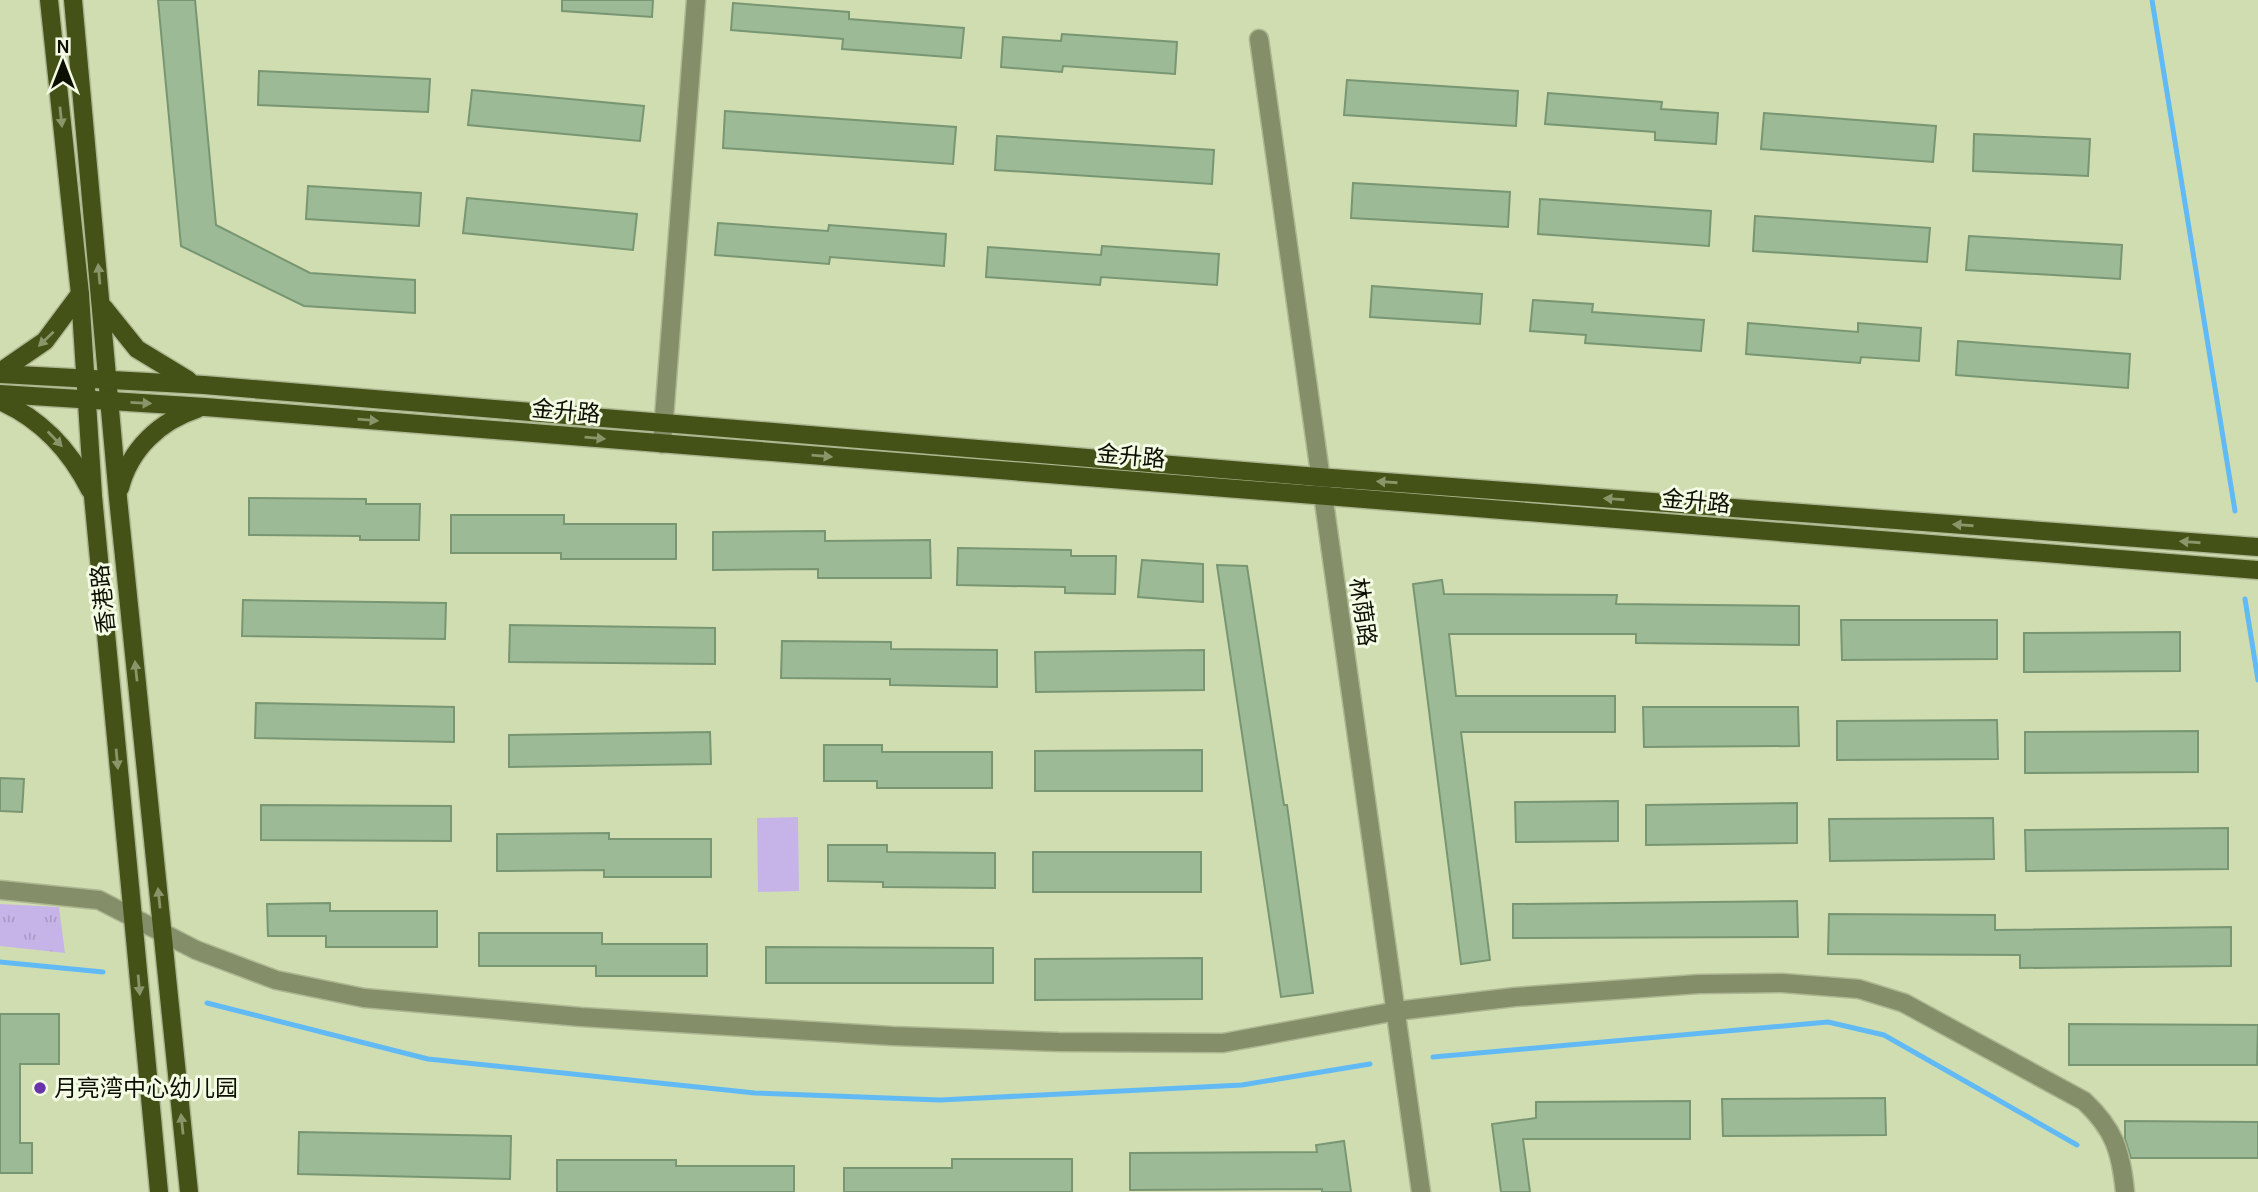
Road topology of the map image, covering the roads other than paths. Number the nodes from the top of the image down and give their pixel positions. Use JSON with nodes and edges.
{"nodes":[{"id":1,"x":49,"y":0,"type":"edge"},
{"id":2,"x":74,"y":0,"type":"edge"},
{"id":3,"x":696,"y":0,"type":"edge"},
{"id":4,"x":1259,"y":39,"type":"dead end"},
{"id":5,"x":80,"y":294,"type":"junction"},
{"id":6,"x":102,"y":304,"type":"junction"},
{"id":7,"x":0,"y":373,"type":"edge"},
{"id":8,"x":85,"y":378,"type":"junction"},
{"id":9,"x":108,"y":380,"type":"junction"},
{"id":10,"x":204,"y":385,"type":"junction"},
{"id":11,"x":0,"y":394,"type":"edge"},
{"id":12,"x":87,"y":400,"type":"junction"},
{"id":13,"x":0,"y":401,"type":"edge"},
{"id":14,"x":110,"y":401,"type":"junction"},
{"id":15,"x":205,"y":407,"type":"junction"},
{"id":16,"x":664,"y":424,"type":"junction"},
{"id":17,"x":662,"y":443,"type":"junction"},
{"id":18,"x":1318,"y":477,"type":"junction"},
{"id":19,"x":93,"y":496,"type":"junction"},
{"id":20,"x":1321,"y":496,"type":"junction"},
{"id":21,"x":118,"y":498,"type":"junction"},
{"id":22,"x":2258,"y":547,"type":"edge"},
{"id":23,"x":2258,"y":570,"type":"edge"},
{"id":24,"x":0,"y":890,"type":"edge"},
{"id":25,"x":132,"y":917,"type":"junction"},
{"id":26,"x":162,"y":932,"type":"junction"},
{"id":27,"x":1397,"y":1011,"type":"junction"},
{"id":28,"x":159,"y":1192,"type":"edge"},
{"id":29,"x":189,"y":1192,"type":"edge"},
{"id":30,"x":1421,"y":1192,"type":"edge"},
{"id":31,"x":2125,"y":1192,"type":"edge"}],
"edges":[{"from":1,"to":5,"type":"main road","name":"香港路","one_way":true},
{"from":6,"to":2,"type":"main road","name":"香港路","one_way":true},
{"from":3,"to":16,"type":"street"},
{"from":4,"to":18,"type":"street","name":"林荫路"},
{"from":5,"to":7,"type":"main road","one_way":true},
{"from":5,"to":8,"type":"main road","name":"香港路"},
{"from":6,"to":9,"type":"main road","name":"香港路"},
{"from":6,"to":10,"type":"main road"},
{"from":7,"to":8,"type":"main road","name":"金升路"},
{"from":8,"to":9,"type":"main road","name":"金升路"},
{"from":8,"to":12,"type":"main road","name":"香港路"},
{"from":9,"to":10,"type":"main road","name":"金升路"},
{"from":9,"to":14,"type":"main road","name":"香港路"},
{"from":10,"to":16,"type":"main road","name":"金升路"},
{"from":11,"to":12,"type":"main road","name":"金升路"},
{"from":12,"to":14,"type":"main road","name":"金升路"},
{"from":12,"to":19,"type":"main road","name":"香港路"},
{"from":13,"to":19,"type":"main road","one_way":true},
{"from":14,"to":15,"type":"main road","name":"金升路","one_way":true},
{"from":14,"to":21,"type":"main road","name":"香港路"},
{"from":15,"to":17,"type":"main road","name":"金升路","one_way":true},
{"from":15,"to":21,"type":"main road"},
{"from":16,"to":17,"type":"street"},
{"from":16,"to":18,"type":"main road","name":"金升路"},
{"from":17,"to":20,"type":"main road","name":"金升路","one_way":true},
{"from":18,"to":20,"type":"street","name":"林荫路"},
{"from":22,"to":18,"type":"main road","name":"金升路","one_way":true},
{"from":19,"to":25,"type":"main road","name":"香港路","one_way":true},
{"from":20,"to":23,"type":"main road","name":"金升路"},
{"from":20,"to":27,"type":"street","name":"林荫路"},
{"from":26,"to":21,"type":"main road","name":"香港路","one_way":true},
{"from":24,"to":25,"type":"street"},
{"from":25,"to":26,"type":"street"},
{"from":25,"to":28,"type":"main road","name":"香港路","one_way":true},
{"from":26,"to":27,"type":"street"},
{"from":29,"to":26,"type":"main road","name":"香港路","one_way":true},
{"from":27,"to":30,"type":"street","name":"林荫路"},
{"from":27,"to":31,"type":"street"}]}
